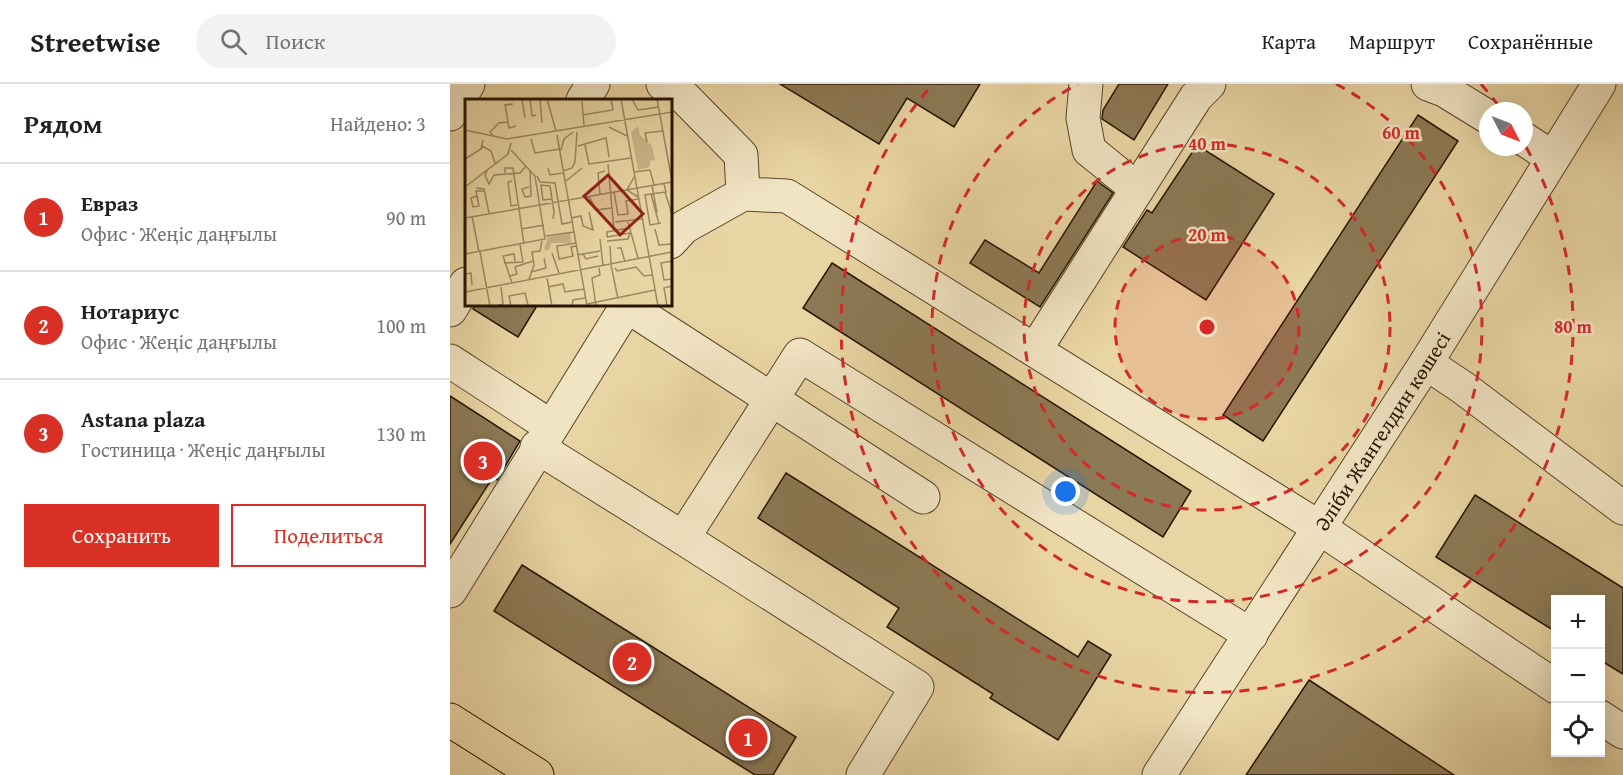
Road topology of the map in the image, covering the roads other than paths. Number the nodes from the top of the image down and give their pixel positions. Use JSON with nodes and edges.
{"nodes":[{"id":1,"x":468,"y":84,"type":"edge"},
{"id":2,"x":593,"y":84,"type":"edge"},
{"id":3,"x":663,"y":84,"type":"edge"},
{"id":4,"x":1086,"y":84,"type":"edge"},
{"id":5,"x":1209,"y":84,"type":"edge"},
{"id":6,"x":1428,"y":84,"type":"edge"},
{"id":7,"x":1599,"y":84,"type":"edge"},
{"id":8,"x":584,"y":99,"type":"edge"},
{"id":9,"x":1479,"y":111,"type":"edge"},
{"id":10,"x":450,"y":114,"type":"edge"},
{"id":11,"x":1533,"y":145,"type":"edge"},
{"id":12,"x":1553,"y":158,"type":"junction"},
{"id":13,"x":1137,"y":189,"type":"junction"},
{"id":14,"x":743,"y":194,"type":"junction"},
{"id":15,"x":672,"y":240,"type":"edge"},
{"id":16,"x":465,"y":286,"type":"edge"},
{"id":17,"x":626,"y":306,"type":"edge"},
{"id":18,"x":629,"y":306,"type":"edge"},
{"id":19,"x":450,"y":310,"type":"edge"},
{"id":20,"x":1035,"y":350,"type":"junction"},
{"id":21,"x":450,"y":361,"type":"edge"},
{"id":22,"x":1426,"y":363,"type":"junction"},
{"id":23,"x":772,"y":398,"type":"junction"},
{"id":24,"x":544,"y":437,"type":"junction"},
{"id":25,"x":923,"y":497,"type":"dead end"},
{"id":26,"x":1623,"y":508,"type":"edge"},
{"id":27,"x":1320,"y":528,"type":"junction"},
{"id":28,"x":683,"y":538,"type":"junction"},
{"id":29,"x":450,"y":591,"type":"edge"},
{"id":30,"x":1251,"y":635,"type":"junction"},
{"id":31,"x":1551,"y":684,"type":"edge"},
{"id":32,"x":450,"y":720,"type":"edge"},
{"id":33,"x":1605,"y":720,"type":"edge"},
{"id":34,"x":1623,"y":732,"type":"edge"},
{"id":35,"x":537,"y":775,"type":"edge"},
{"id":36,"x":863,"y":775,"type":"edge"},
{"id":37,"x":1159,"y":775,"type":"edge"}],
"edges":[{"from":1,"to":10,"type":"street"},
{"from":2,"to":8,"type":"street"},
{"from":3,"to":14,"type":"street"},
{"from":4,"to":13,"type":"street"},
{"from":5,"to":13,"type":"street"},
{"from":6,"to":9,"type":"street"},
{"from":7,"to":12,"type":"street","name":"Әліби Жангелдин көшесі"},
{"from":11,"to":12,"type":"street"},
{"from":12,"to":22,"type":"street","name":"Әліби Жангелдин көшесі"},
{"from":13,"to":20,"type":"street"},
{"from":14,"to":15,"type":"street"},
{"from":14,"to":20,"type":"street"},
{"from":16,"to":19,"type":"street"},
{"from":17,"to":24,"type":"street"},
{"from":18,"to":23,"type":"street"},
{"from":20,"to":27,"type":"street"},
{"from":21,"to":24,"type":"street"},
{"from":22,"to":26,"type":"street"},
{"from":22,"to":27,"type":"street","name":"Әліби Жангелдин көшесі"},
{"from":23,"to":25,"type":"street"},
{"from":23,"to":28,"type":"street"},
{"from":23,"to":30,"type":"street"},
{"from":24,"to":28,"type":"street"},
{"from":24,"to":29,"type":"street"},
{"from":27,"to":30,"type":"street","name":"Әліби Жангелдин көшесі"},
{"from":27,"to":31,"type":"street"},
{"from":28,"to":36,"type":"street"},
{"from":30,"to":37,"type":"street","name":"Әліби Жангелдин көшесі"},
{"from":32,"to":35,"type":"main road"},
{"from":33,"to":34,"type":"street"}]}
